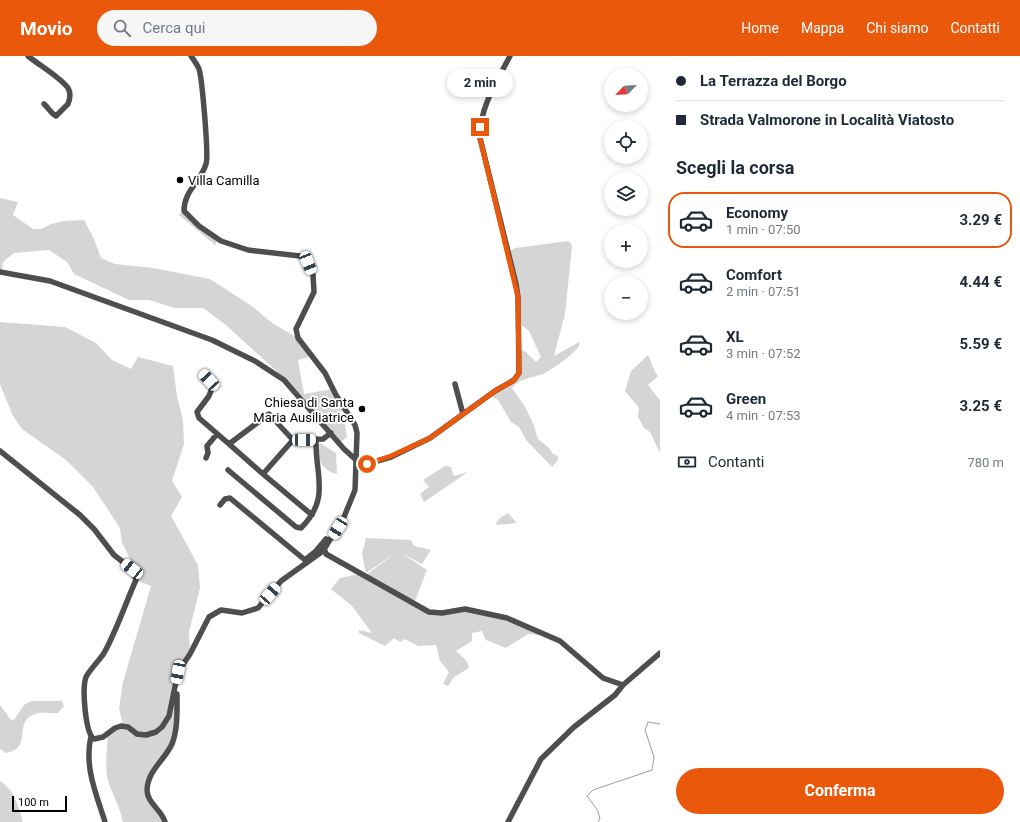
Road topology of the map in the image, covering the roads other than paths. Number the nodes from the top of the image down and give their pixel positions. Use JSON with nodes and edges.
{"nodes":[{"id":1,"x":28,"y":56,"type":"edge"},
{"id":2,"x":191,"y":56,"type":"edge"},
{"id":3,"x":510,"y":56,"type":"edge"},
{"id":4,"x":44,"y":104,"type":"dead end"},
{"id":5,"x":0,"y":272,"type":"edge"},
{"id":6,"x":203,"y":374,"type":"dead end"},
{"id":7,"x":455,"y":384,"type":"dead end"},
{"id":8,"x":463,"y":414,"type":"junction"},
{"id":9,"x":331,"y":433,"type":"junction"},
{"id":10,"x":217,"y":434,"type":"junction"},
{"id":11,"x":293,"y":440,"type":"junction"},
{"id":12,"x":316,"y":440,"type":"junction"},
{"id":13,"x":230,"y":444,"type":"junction"},
{"id":14,"x":0,"y":451,"type":"edge"},
{"id":15,"x":206,"y":458,"type":"dead end"},
{"id":16,"x":355,"y":459,"type":"junction"},
{"id":17,"x":228,"y":470,"type":"dead end"},
{"id":18,"x":264,"y":474,"type":"junction"},
{"id":19,"x":220,"y":505,"type":"dead end"},
{"id":20,"x":312,"y":515,"type":"junction"},
{"id":21,"x":338,"y":528,"type":"junction"},
{"id":22,"x":324,"y":548,"type":"junction"},
{"id":23,"x":660,"y":653,"type":"edge"},
{"id":24,"x":176,"y":686,"type":"junction"},
{"id":25,"x":621,"y":687,"type":"junction"},
{"id":26,"x":91,"y":736,"type":"junction"},
{"id":27,"x":105,"y":822,"type":"edge"},
{"id":28,"x":165,"y":822,"type":"edge"},
{"id":29,"x":508,"y":822,"type":"edge"}],
"edges":[{"from":1,"to":4,"type":"street"},
{"from":2,"to":16,"type":"street"},
{"from":3,"to":8,"type":"street"},
{"from":5,"to":9,"type":"street"},
{"from":6,"to":10,"type":"street"},
{"from":7,"to":8,"type":"street"},
{"from":8,"to":16,"type":"street"},
{"from":9,"to":12,"type":"street"},
{"from":9,"to":16,"type":"street"},
{"from":10,"to":13,"type":"street"},
{"from":10,"to":15,"type":"street"},
{"from":11,"to":12,"type":"street"},
{"from":11,"to":13,"type":"street"},
{"from":11,"to":18,"type":"street"},
{"from":12,"to":20,"type":"street"},
{"from":13,"to":18,"type":"street"},
{"from":14,"to":26,"type":"street"},
{"from":16,"to":21,"type":"street"},
{"from":17,"to":20,"type":"street"},
{"from":18,"to":20,"type":"street"},
{"from":19,"to":21,"type":"street"},
{"from":21,"to":22,"type":"street"},
{"from":22,"to":24,"type":"street"},
{"from":22,"to":25,"type":"street"},
{"from":23,"to":25,"type":"street"},
{"from":24,"to":26,"type":"street"},
{"from":24,"to":28,"type":"street"},
{"from":25,"to":29,"type":"street"},
{"from":26,"to":27,"type":"street"}]}
